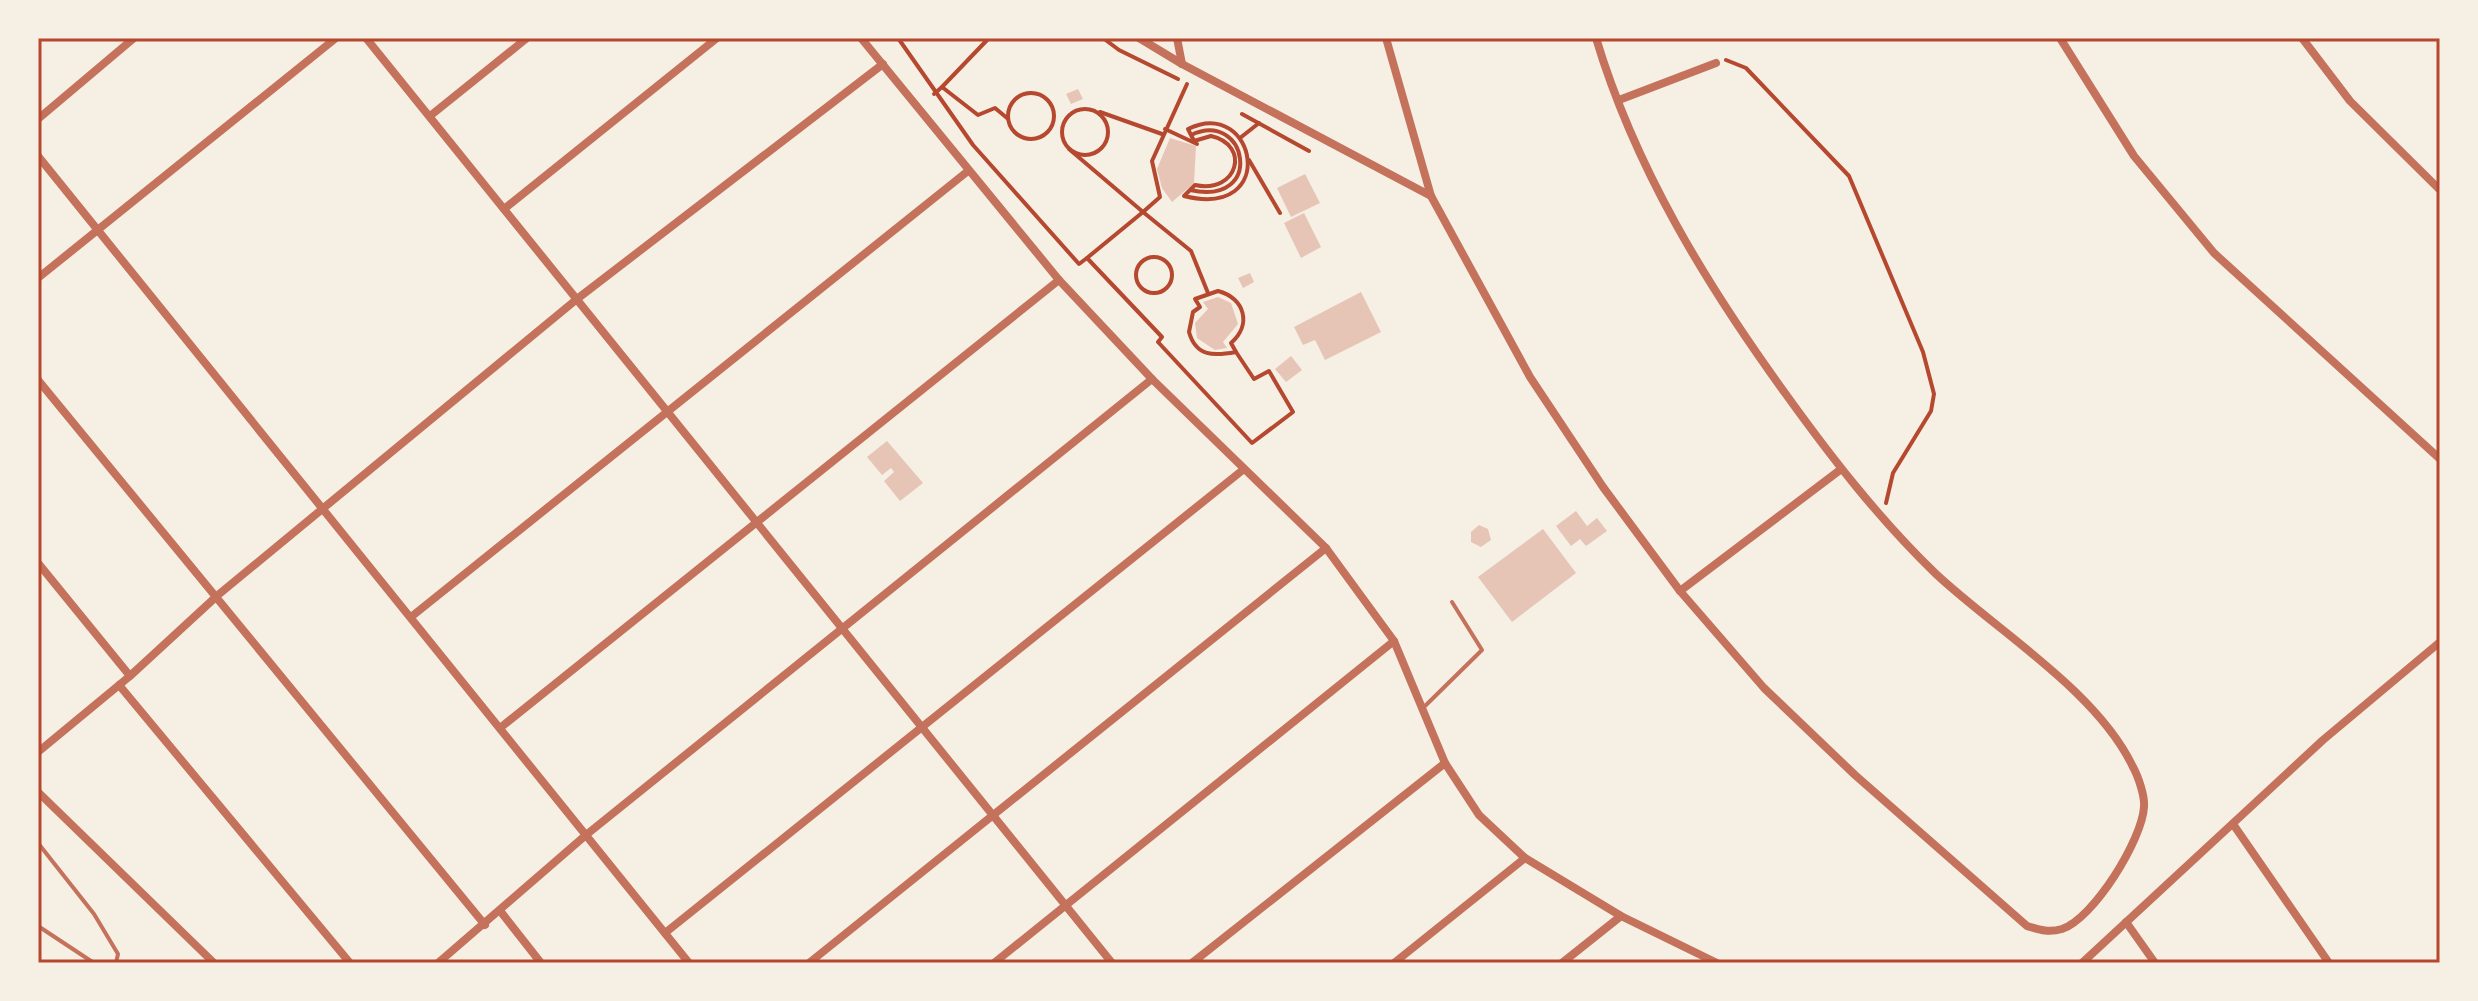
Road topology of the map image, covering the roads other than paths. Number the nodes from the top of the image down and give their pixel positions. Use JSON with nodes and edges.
{"nodes":[{"id":1,"x":134,"y":38,"type":"edge"},
{"id":2,"x":336,"y":38,"type":"edge"},
{"id":3,"x":366,"y":38,"type":"edge"},
{"id":4,"x":527,"y":38,"type":"edge"},
{"id":5,"x":717,"y":38,"type":"edge"},
{"id":6,"x":861,"y":38,"type":"edge"},
{"id":7,"x":1139,"y":38,"type":"edge"},
{"id":8,"x":1177,"y":38,"type":"edge"},
{"id":9,"x":1386,"y":38,"type":"edge"},
{"id":10,"x":1596,"y":38,"type":"edge"},
{"id":11,"x":2060,"y":38,"type":"edge"},
{"id":12,"x":2302,"y":38,"type":"edge"},
{"id":13,"x":1716,"y":63,"type":"road end"},
{"id":14,"x":883,"y":64,"type":"junction"},
{"id":15,"x":1182,"y":64,"type":"junction"},
{"id":16,"x":1619,"y":100,"type":"junction"},
{"id":17,"x":430,"y":116,"type":"junction"},
{"id":18,"x":38,"y":119,"type":"edge"},
{"id":19,"x":38,"y":156,"type":"edge"},
{"id":20,"x":968,"y":171,"type":"junction"},
{"id":21,"x":2440,"y":190,"type":"edge"},
{"id":22,"x":1431,"y":196,"type":"junction"},
{"id":23,"x":504,"y":209,"type":"junction"},
{"id":24,"x":98,"y":230,"type":"junction"},
{"id":25,"x":38,"y":278,"type":"edge"},
{"id":26,"x":1059,"y":280,"type":"junction"},
{"id":27,"x":577,"y":299,"type":"junction"},
{"id":28,"x":1152,"y":379,"type":"junction"},
{"id":29,"x":38,"y":380,"type":"edge"},
{"id":30,"x":668,"y":411,"type":"junction"},
{"id":31,"x":2440,"y":459,"type":"edge"},
{"id":32,"x":1244,"y":469,"type":"junction"},
{"id":33,"x":1840,"y":470,"type":"junction"},
{"id":34,"x":324,"y":510,"type":"junction"},
{"id":35,"x":757,"y":522,"type":"junction"},
{"id":36,"x":1326,"y":548,"type":"junction"},
{"id":37,"x":38,"y":563,"type":"edge"},
{"id":38,"x":1680,"y":591,"type":"junction"},
{"id":39,"x":218,"y":595,"type":"junction"},
{"id":40,"x":1452,"y":602,"type":"dead end"},
{"id":41,"x":411,"y":617,"type":"junction"},
{"id":42,"x":844,"y":629,"type":"junction"},
{"id":43,"x":1394,"y":641,"type":"junction"},
{"id":44,"x":2440,"y":642,"type":"edge"},
{"id":45,"x":130,"y":676,"type":"junction"},
{"id":46,"x":119,"y":685,"type":"junction"},
{"id":47,"x":1422,"y":709,"type":"junction"},
{"id":48,"x":922,"y":726,"type":"junction"},
{"id":49,"x":500,"y":728,"type":"junction"},
{"id":50,"x":40,"y":746,"type":"edge"},
{"id":51,"x":1445,"y":763,"type":"junction"},
{"id":52,"x":38,"y":792,"type":"edge"},
{"id":53,"x":994,"y":814,"type":"junction"},
{"id":54,"x":2233,"y":824,"type":"junction"},
{"id":55,"x":586,"y":835,"type":"junction"},
{"id":56,"x":38,"y":843,"type":"edge"},
{"id":57,"x":1525,"y":858,"type":"junction"},
{"id":58,"x":1067,"y":905,"type":"junction"},
{"id":59,"x":501,"y":912,"type":"junction"},
{"id":60,"x":1621,"y":916,"type":"junction"},
{"id":61,"x":2126,"y":922,"type":"junction"},
{"id":62,"x":485,"y":925,"type":"junction"},
{"id":63,"x":38,"y":926,"type":"edge"},
{"id":64,"x":665,"y":933,"type":"junction"},
{"id":65,"x":94,"y":963,"type":"edge"},
{"id":66,"x":116,"y":963,"type":"edge"},
{"id":67,"x":214,"y":963,"type":"edge"},
{"id":68,"x":350,"y":963,"type":"edge"},
{"id":69,"x":438,"y":963,"type":"edge"},
{"id":70,"x":541,"y":963,"type":"edge"},
{"id":71,"x":689,"y":963,"type":"edge"},
{"id":72,"x":809,"y":963,"type":"edge"},
{"id":73,"x":994,"y":963,"type":"edge"},
{"id":74,"x":1112,"y":963,"type":"edge"},
{"id":75,"x":1192,"y":963,"type":"edge"},
{"id":76,"x":1394,"y":963,"type":"edge"},
{"id":77,"x":1562,"y":963,"type":"edge"},
{"id":78,"x":1717,"y":963,"type":"edge"},
{"id":79,"x":2082,"y":963,"type":"edge"},
{"id":80,"x":2155,"y":963,"type":"edge"},
{"id":81,"x":2329,"y":963,"type":"edge"}],
"edges":[{"from":1,"to":18,"type":"street"},
{"from":2,"to":24,"type":"street"},
{"from":3,"to":17,"type":"street"},
{"from":4,"to":17,"type":"street"},
{"from":5,"to":23,"type":"street"},
{"from":6,"to":14,"type":"street"},
{"from":7,"to":15,"type":"street"},
{"from":8,"to":15,"type":"street"},
{"from":9,"to":22,"type":"street"},
{"from":10,"to":16,"type":"street"},
{"from":11,"to":31,"type":"street"},
{"from":12,"to":21,"type":"street"},
{"from":13,"to":16,"type":"street"},
{"from":14,"to":20,"type":"street"},
{"from":14,"to":27,"type":"street"},
{"from":15,"to":22,"type":"street"},
{"from":16,"to":33,"type":"street"},
{"from":17,"to":23,"type":"street"},
{"from":19,"to":24,"type":"street"},
{"from":20,"to":26,"type":"street"},
{"from":20,"to":30,"type":"street"},
{"from":22,"to":38,"type":"street"},
{"from":23,"to":27,"type":"street"},
{"from":24,"to":25,"type":"street"},
{"from":24,"to":34,"type":"street"},
{"from":26,"to":28,"type":"street"},
{"from":26,"to":35,"type":"street"},
{"from":27,"to":30,"type":"street"},
{"from":27,"to":34,"type":"street"},
{"from":28,"to":32,"type":"street"},
{"from":28,"to":42,"type":"street"},
{"from":29,"to":39,"type":"street"},
{"from":30,"to":35,"type":"street"},
{"from":30,"to":41,"type":"street"},
{"from":32,"to":36,"type":"street"},
{"from":32,"to":48,"type":"street"},
{"from":33,"to":38,"type":"street"},
{"from":33,"to":38,"type":"street"},
{"from":34,"to":39,"type":"street"},
{"from":34,"to":41,"type":"street"},
{"from":35,"to":42,"type":"street"},
{"from":35,"to":49,"type":"street"},
{"from":36,"to":43,"type":"street"},
{"from":36,"to":53,"type":"street"},
{"from":37,"to":45,"type":"street"},
{"from":39,"to":45,"type":"street"},
{"from":39,"to":62,"type":"street"},
{"from":40,"to":47,"type":"lane"},
{"from":41,"to":49,"type":"street"},
{"from":42,"to":48,"type":"street"},
{"from":42,"to":55,"type":"street"},
{"from":43,"to":47,"type":"street"},
{"from":43,"to":58,"type":"street"},
{"from":44,"to":54,"type":"street"},
{"from":45,"to":46,"type":"street"},
{"from":46,"to":50,"type":"street"},
{"from":46,"to":68,"type":"street"},
{"from":47,"to":51,"type":"street"},
{"from":48,"to":53,"type":"street"},
{"from":48,"to":64,"type":"street"},
{"from":49,"to":55,"type":"street"},
{"from":51,"to":57,"type":"street"},
{"from":51,"to":75,"type":"street"},
{"from":52,"to":67,"type":"street"},
{"from":53,"to":58,"type":"street"},
{"from":53,"to":72,"type":"street"},
{"from":54,"to":61,"type":"street"},
{"from":54,"to":81,"type":"street"},
{"from":55,"to":59,"type":"street"},
{"from":55,"to":64,"type":"street"},
{"from":56,"to":66,"type":"lane"},
{"from":57,"to":60,"type":"street"},
{"from":57,"to":76,"type":"street"},
{"from":58,"to":73,"type":"street"},
{"from":58,"to":74,"type":"street"},
{"from":59,"to":62,"type":"street"},
{"from":59,"to":70,"type":"street"},
{"from":60,"to":77,"type":"street"},
{"from":60,"to":78,"type":"street"},
{"from":61,"to":79,"type":"street"},
{"from":61,"to":80,"type":"street"},
{"from":62,"to":69,"type":"street"},
{"from":63,"to":65,"type":"lane"},
{"from":64,"to":71,"type":"street"}]}
